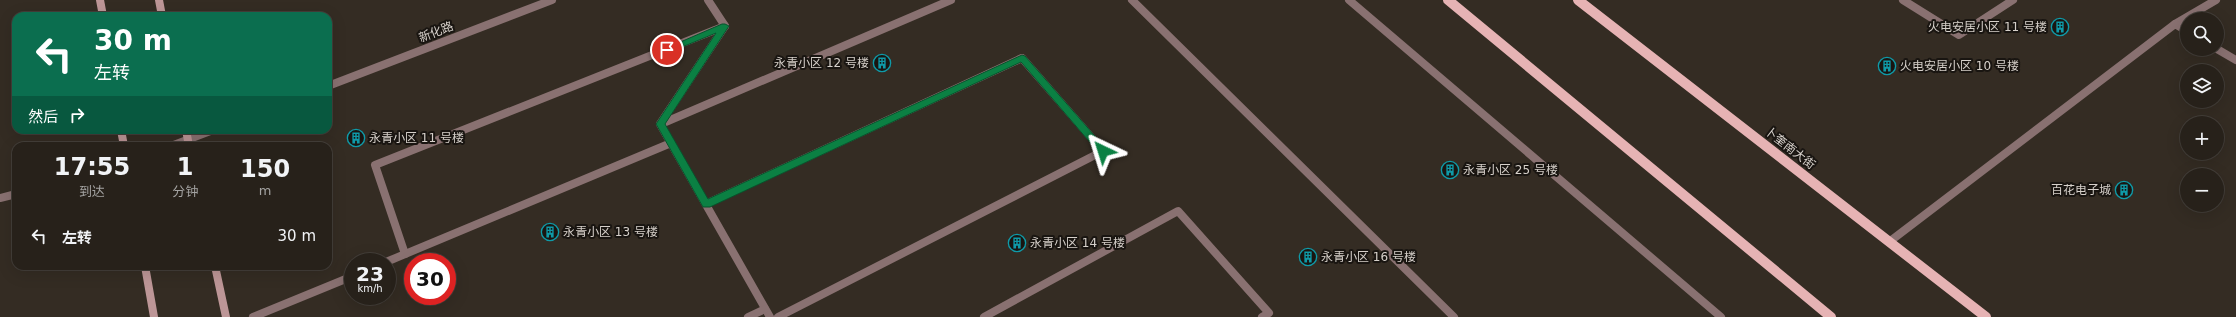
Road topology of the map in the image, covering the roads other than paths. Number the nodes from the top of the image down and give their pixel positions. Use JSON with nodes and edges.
{"nodes":[{"id":1,"x":100,"y":0,"type":"edge"},
{"id":2,"x":159,"y":0,"type":"edge"},
{"id":3,"x":552,"y":0,"type":"edge"},
{"id":4,"x":708,"y":0,"type":"edge"},
{"id":5,"x":951,"y":0,"type":"edge"},
{"id":6,"x":1132,"y":0,"type":"edge"},
{"id":7,"x":1349,"y":0,"type":"edge"},
{"id":8,"x":1448,"y":0,"type":"edge"},
{"id":9,"x":1578,"y":0,"type":"edge"},
{"id":10,"x":1904,"y":0,"type":"edge"},
{"id":11,"x":2012,"y":0,"type":"edge"},
{"id":12,"x":2216,"y":0,"type":"edge"},
{"id":13,"x":102,"y":12,"type":"edge"},
{"id":14,"x":161,"y":12,"type":"edge"},
{"id":15,"x":2175,"y":24,"type":"junction"},
{"id":16,"x":725,"y":26,"type":"junction"},
{"id":17,"x":2180,"y":27,"type":"edge"},
{"id":18,"x":2224,"y":53,"type":"edge"},
{"id":19,"x":2236,"y":60,"type":"edge"},
{"id":20,"x":332,"y":84,"type":"edge"},
{"id":21,"x":660,"y":124,"type":"junction"},
{"id":22,"x":205,"y":134,"type":"edge"},
{"id":23,"x":190,"y":142,"type":"edge"},
{"id":24,"x":671,"y":143,"type":"junction"},
{"id":25,"x":12,"y":195,"type":"edge"},
{"id":26,"x":0,"y":198,"type":"edge"},
{"id":27,"x":706,"y":204,"type":"junction"},
{"id":28,"x":1889,"y":242,"type":"junction"},
{"id":29,"x":405,"y":253,"type":"edge"},
{"id":30,"x":407,"y":253,"type":"edge"},
{"id":31,"x":146,"y":270,"type":"edge"},
{"id":32,"x":216,"y":270,"type":"edge"},
{"id":33,"x":344,"y":280,"type":"edge"},
{"id":34,"x":765,"y":309,"type":"junction"},
{"id":35,"x":154,"y":317,"type":"edge"},
{"id":36,"x":226,"y":317,"type":"edge"},
{"id":37,"x":253,"y":317,"type":"edge"},
{"id":38,"x":748,"y":317,"type":"edge"},
{"id":39,"x":770,"y":317,"type":"edge"},
{"id":40,"x":778,"y":317,"type":"edge"},
{"id":41,"x":984,"y":317,"type":"edge"},
{"id":42,"x":1262,"y":317,"type":"edge"},
{"id":43,"x":1454,"y":317,"type":"edge"},
{"id":44,"x":1721,"y":317,"type":"edge"},
{"id":45,"x":1831,"y":317,"type":"edge"},
{"id":46,"x":1986,"y":317,"type":"edge"}],
"edges":[{"from":1,"to":13,"type":"main road"},
{"from":2,"to":14,"type":"main road"},
{"from":3,"to":20,"type":"street","name":"新化路"},
{"from":4,"to":16,"type":"street"},
{"from":5,"to":21,"type":"street"},
{"from":6,"to":43,"type":"street"},
{"from":7,"to":44,"type":"street"},
{"from":8,"to":45,"type":"main road"},
{"from":9,"to":28,"type":"main road","name":"卜奎南大街"},
{"from":10,"to":11,"type":"street"},
{"from":12,"to":15,"type":"street"},
{"from":15,"to":17,"type":"street"},
{"from":15,"to":28,"type":"street"},
{"from":16,"to":21,"type":"street"},
{"from":16,"to":29,"type":"street"},
{"from":18,"to":19,"type":"street"},
{"from":21,"to":24,"type":"street"},
{"from":22,"to":23,"type":"street"},
{"from":24,"to":27,"type":"street"},
{"from":24,"to":30,"type":"street"},
{"from":25,"to":26,"type":"street"},
{"from":27,"to":34,"type":"street"},
{"from":27,"to":40,"type":"street"},
{"from":28,"to":46,"type":"main road","name":"卜奎南大街"},
{"from":31,"to":35,"type":"main road"},
{"from":32,"to":36,"type":"main road"},
{"from":33,"to":37,"type":"street"},
{"from":34,"to":38,"type":"street"},
{"from":34,"to":39,"type":"street"},
{"from":41,"to":42,"type":"street"}]}
